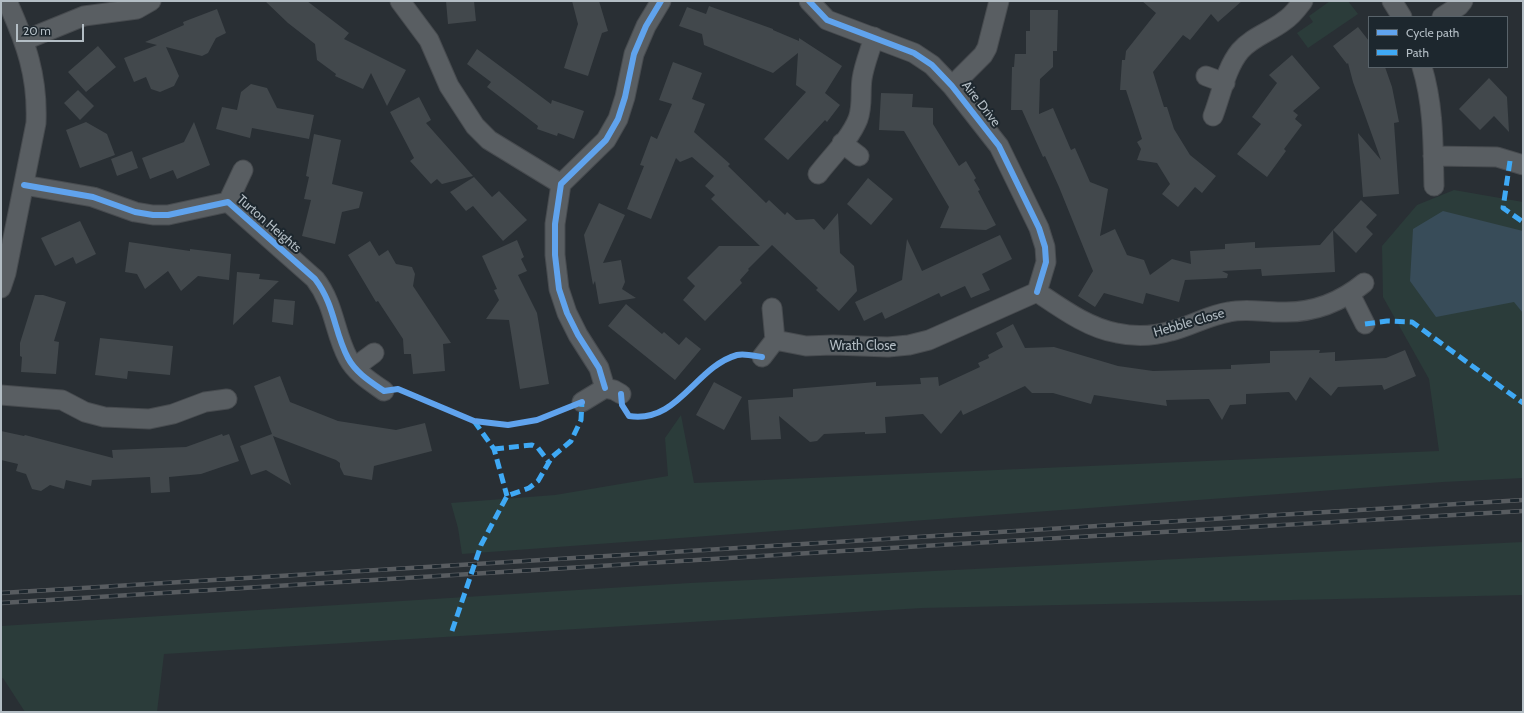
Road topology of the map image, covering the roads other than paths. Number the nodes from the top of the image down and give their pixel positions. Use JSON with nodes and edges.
{"nodes":[{"id":1,"x":7,"y":1,"type":"edge"},
{"id":2,"x":151,"y":1,"type":"edge"},
{"id":3,"x":400,"y":1,"type":"edge"},
{"id":4,"x":809,"y":1,"type":"edge"},
{"id":5,"x":999,"y":1,"type":"edge"},
{"id":6,"x":1303,"y":1,"type":"edge"},
{"id":7,"x":1392,"y":1,"type":"edge"},
{"id":8,"x":1463,"y":1,"type":"edge"},
{"id":9,"x":659,"y":2,"type":"edge"},
{"id":10,"x":1401,"y":16,"type":"edge"},
{"id":11,"x":1444,"y":16,"type":"edge"},
{"id":12,"x":874,"y":37,"type":"junction"},
{"id":13,"x":24,"y":40,"type":"junction"},
{"id":14,"x":1422,"y":68,"type":"edge"},
{"id":15,"x":1206,"y":76,"type":"dead end"},
{"id":16,"x":1225,"y":83,"type":"junction"},
{"id":17,"x":952,"y":86,"type":"junction"},
{"id":18,"x":1214,"y":116,"type":"dead end"},
{"id":19,"x":842,"y":143,"type":"junction"},
{"id":20,"x":859,"y":156,"type":"dead end"},
{"id":21,"x":1433,"y":156,"type":"junction"},
{"id":22,"x":1523,"y":165,"type":"edge"},
{"id":23,"x":243,"y":170,"type":"dead end"},
{"id":24,"x":818,"y":174,"type":"dead end"},
{"id":25,"x":561,"y":184,"type":"junction"},
{"id":26,"x":24,"y":185,"type":"junction"},
{"id":27,"x":1434,"y":186,"type":"dead end"},
{"id":28,"x":228,"y":202,"type":"junction"},
{"id":29,"x":3,"y":277,"type":"edge"},
{"id":30,"x":1037,"y":292,"type":"junction"},
{"id":31,"x":772,"y":308,"type":"dead end"},
{"id":32,"x":1365,"y":324,"type":"dead end"},
{"id":33,"x":776,"y":340,"type":"junction"},
{"id":34,"x":374,"y":353,"type":"dead end"},
{"id":35,"x":762,"y":357,"type":"dead end"},
{"id":36,"x":355,"y":367,"type":"junction"},
{"id":37,"x":384,"y":391,"type":"dead end"},
{"id":38,"x":1,"y":395,"type":"edge"},
{"id":39,"x":226,"y":399,"type":"dead end"},
{"id":40,"x":582,"y":402,"type":"dead end"}],
"edges":[{"from":1,"to":13,"type":"street"},
{"from":2,"to":13,"type":"street"},
{"from":3,"to":25,"type":"street"},
{"from":4,"to":12,"type":"street","name":"Aire Drive"},
{"from":5,"to":17,"type":"street"},
{"from":6,"to":16,"type":"street"},
{"from":7,"to":10,"type":"street"},
{"from":8,"to":11,"type":"street"},
{"from":9,"to":25,"type":"street"},
{"from":12,"to":17,"type":"street","name":"Aire Drive"},
{"from":12,"to":19,"type":"street"},
{"from":13,"to":26,"type":"street"},
{"from":14,"to":21,"type":"street"},
{"from":15,"to":16,"type":"street"},
{"from":16,"to":18,"type":"street"},
{"from":17,"to":30,"type":"street","name":"Aire Drive"},
{"from":19,"to":20,"type":"street"},
{"from":19,"to":24,"type":"street"},
{"from":21,"to":22,"type":"street"},
{"from":21,"to":27,"type":"street"},
{"from":23,"to":28,"type":"street","name":"Turton Heights"},
{"from":25,"to":40,"type":"street"},
{"from":26,"to":28,"type":"street","name":"Turton Heights"},
{"from":26,"to":29,"type":"street"},
{"from":28,"to":36,"type":"street","name":"Turton Heights"},
{"from":30,"to":32,"type":"street","name":"Hebble Close"},
{"from":30,"to":33,"type":"street","name":"Wrath Close"},
{"from":31,"to":33,"type":"street"},
{"from":33,"to":35,"type":"street"},
{"from":34,"to":36,"type":"street"},
{"from":36,"to":37,"type":"street","name":"Turton Heights"},
{"from":38,"to":39,"type":"street"}]}
